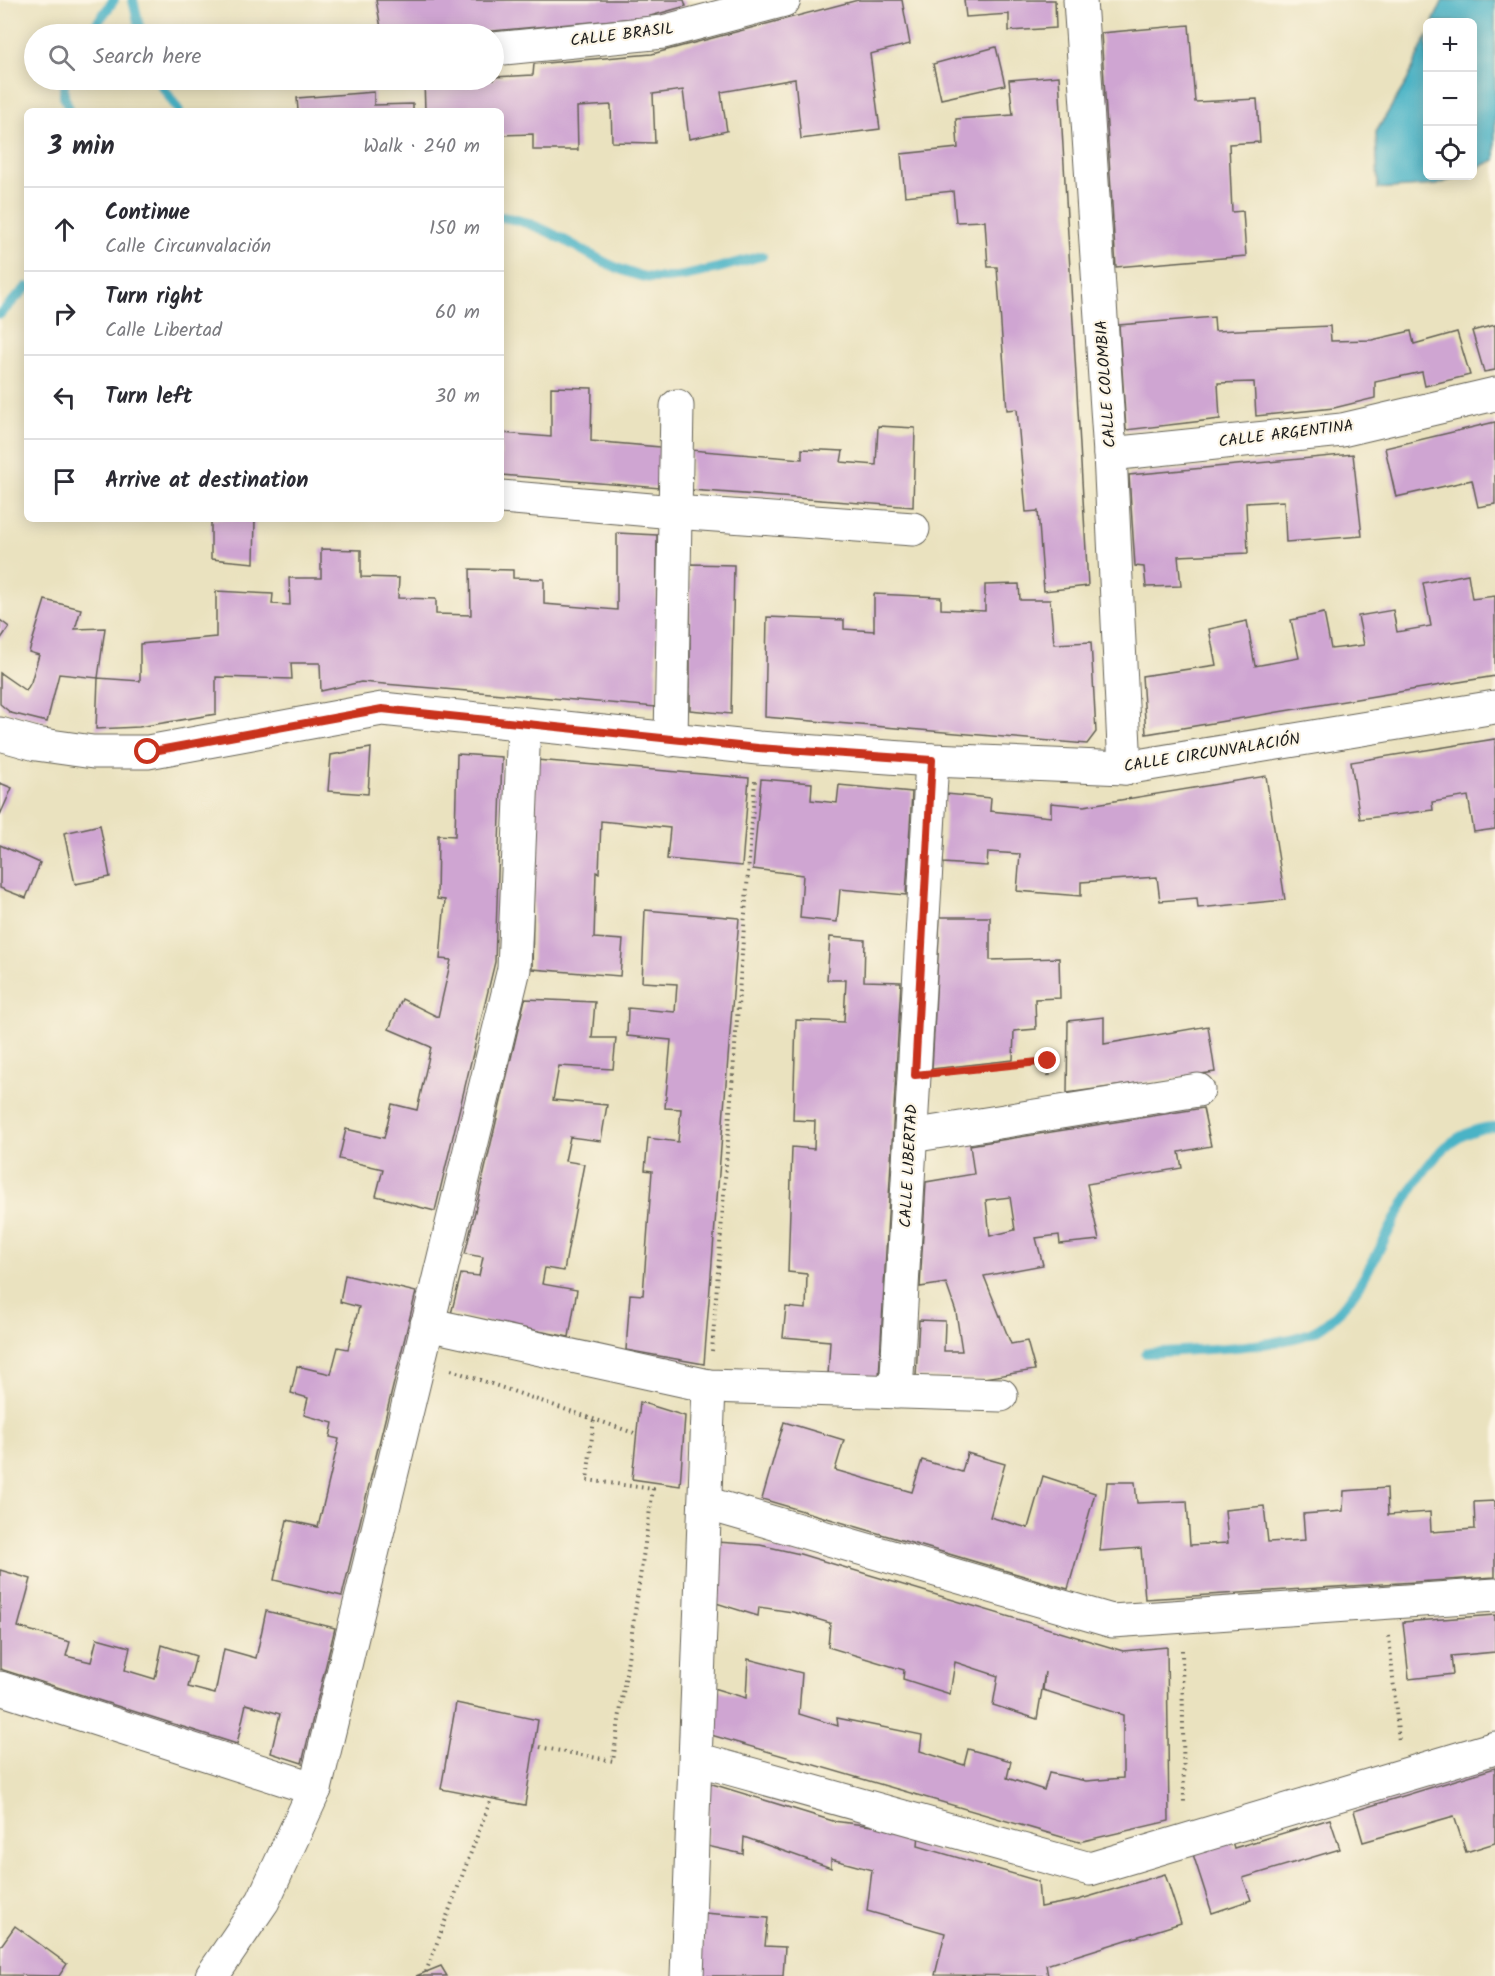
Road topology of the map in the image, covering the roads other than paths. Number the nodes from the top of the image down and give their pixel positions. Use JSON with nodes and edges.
{"nodes":[{"id":1,"x":784,"y":0,"type":"edge"},
{"id":2,"x":1080,"y":0,"type":"edge"},
{"id":3,"x":504,"y":48,"type":"edge"},
{"id":4,"x":1495,"y":394,"type":"edge"},
{"id":5,"x":677,"y":406,"type":"dead end"},
{"id":6,"x":1110,"y":454,"type":"junction"},
{"id":7,"x":504,"y":497,"type":"edge"},
{"id":8,"x":674,"y":512,"type":"junction"},
{"id":9,"x":913,"y":529,"type":"dead end"},
{"id":10,"x":1495,"y":708,"type":"edge"},
{"id":11,"x":524,"y":725,"type":"junction"},
{"id":12,"x":0,"y":734,"type":"edge"},
{"id":13,"x":671,"y":740,"type":"junction"},
{"id":14,"x":932,"y":760,"type":"junction"},
{"id":15,"x":1125,"y":768,"type":"junction"},
{"id":16,"x":1198,"y":1090,"type":"dead end"},
{"id":17,"x":911,"y":1136,"type":"junction"},
{"id":18,"x":427,"y":1324,"type":"junction"},
{"id":19,"x":709,"y":1386,"type":"junction"},
{"id":20,"x":896,"y":1392,"type":"junction"},
{"id":21,"x":1001,"y":1395,"type":"dead end"},
{"id":22,"x":705,"y":1503,"type":"junction"},
{"id":23,"x":1495,"y":1595,"type":"edge"},
{"id":24,"x":0,"y":1688,"type":"edge"},
{"id":25,"x":1495,"y":1748,"type":"edge"},
{"id":26,"x":696,"y":1759,"type":"junction"},
{"id":27,"x":315,"y":1789,"type":"junction"},
{"id":28,"x":212,"y":1976,"type":"edge"},
{"id":29,"x":687,"y":1976,"type":"edge"}],
"edges":[{"from":1,"to":3,"type":"street","name":"CALLE BRASIL"},
{"from":2,"to":6,"type":"street","name":"CALLE COLOMBIA"},
{"from":4,"to":6,"type":"street","name":"CALLE ARGENTINA"},
{"from":5,"to":8,"type":"street"},
{"from":6,"to":15,"type":"street","name":"CALLE COLOMBIA"},
{"from":7,"to":8,"type":"street"},
{"from":8,"to":9,"type":"street"},
{"from":8,"to":13,"type":"street"},
{"from":10,"to":15,"type":"street","name":"CALLE CIRCUNVALACIÓN"},
{"from":11,"to":12,"type":"street","name":"CALLE CIRCUNVALACIÓN"},
{"from":11,"to":13,"type":"street","name":"CALLE CIRCUNVALACIÓN"},
{"from":11,"to":18,"type":"street"},
{"from":13,"to":14,"type":"street","name":"CALLE CIRCUNVALACIÓN"},
{"from":14,"to":15,"type":"street","name":"CALLE CIRCUNVALACIÓN"},
{"from":14,"to":17,"type":"street","name":"CALLE LIBERTAD"},
{"from":16,"to":17,"type":"street"},
{"from":17,"to":20,"type":"street","name":"CALLE LIBERTAD"},
{"from":18,"to":19,"type":"street"},
{"from":18,"to":27,"type":"street"},
{"from":19,"to":20,"type":"street"},
{"from":19,"to":22,"type":"street"},
{"from":20,"to":21,"type":"street"},
{"from":22,"to":23,"type":"street"},
{"from":22,"to":26,"type":"street"},
{"from":24,"to":27,"type":"street"},
{"from":25,"to":26,"type":"street"},
{"from":26,"to":29,"type":"street"},
{"from":27,"to":28,"type":"street"}]}
